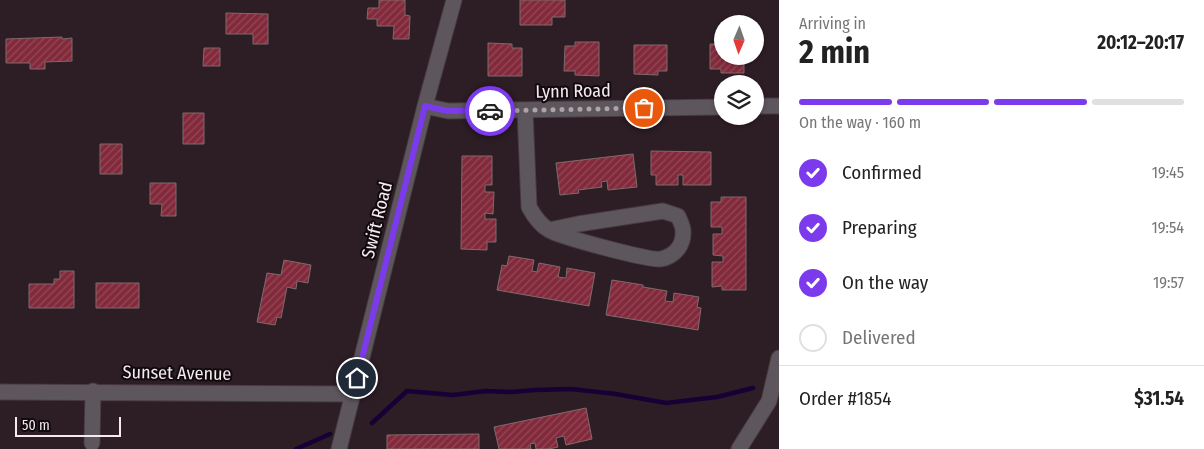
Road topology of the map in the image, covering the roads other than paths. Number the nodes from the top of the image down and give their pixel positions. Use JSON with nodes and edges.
{"nodes":[{"id":1,"x":454,"y":0,"type":"edge"},
{"id":2,"x":425,"y":106,"type":"junction"},
{"id":3,"x":764,"y":106,"type":"edge"},
{"id":4,"x":779,"y":106,"type":"edge"},
{"id":5,"x":714,"y":107,"type":"edge"},
{"id":6,"x":525,"y":110,"type":"junction"},
{"id":7,"x":549,"y":230,"type":"junction"},
{"id":8,"x":779,"y":358,"type":"edge"},
{"id":9,"x":93,"y":391,"type":"junction"},
{"id":10,"x":0,"y":392,"type":"edge"},
{"id":11,"x":353,"y":394,"type":"junction"},
{"id":12,"x":92,"y":443,"type":"dead end"},
{"id":13,"x":339,"y":449,"type":"edge"},
{"id":14,"x":739,"y":449,"type":"edge"}],
"edges":[{"from":1,"to":2,"type":"street","name":"Swift Road"},
{"from":2,"to":6,"type":"street","name":"Lynn Road"},
{"from":2,"to":11,"type":"street","name":"Swift Road"},
{"from":3,"to":4,"type":"street"},
{"from":5,"to":6,"type":"street","name":"Lynn Road"},
{"from":6,"to":7,"type":"street"},
{"from":7,"to":7,"type":"street"},
{"from":8,"to":14,"type":"street"},
{"from":9,"to":10,"type":"street","name":"Sunset Avenue"},
{"from":9,"to":11,"type":"street","name":"Sunset Avenue"},
{"from":9,"to":12,"type":"street"},
{"from":11,"to":13,"type":"street","name":"Swift Road"}]}
